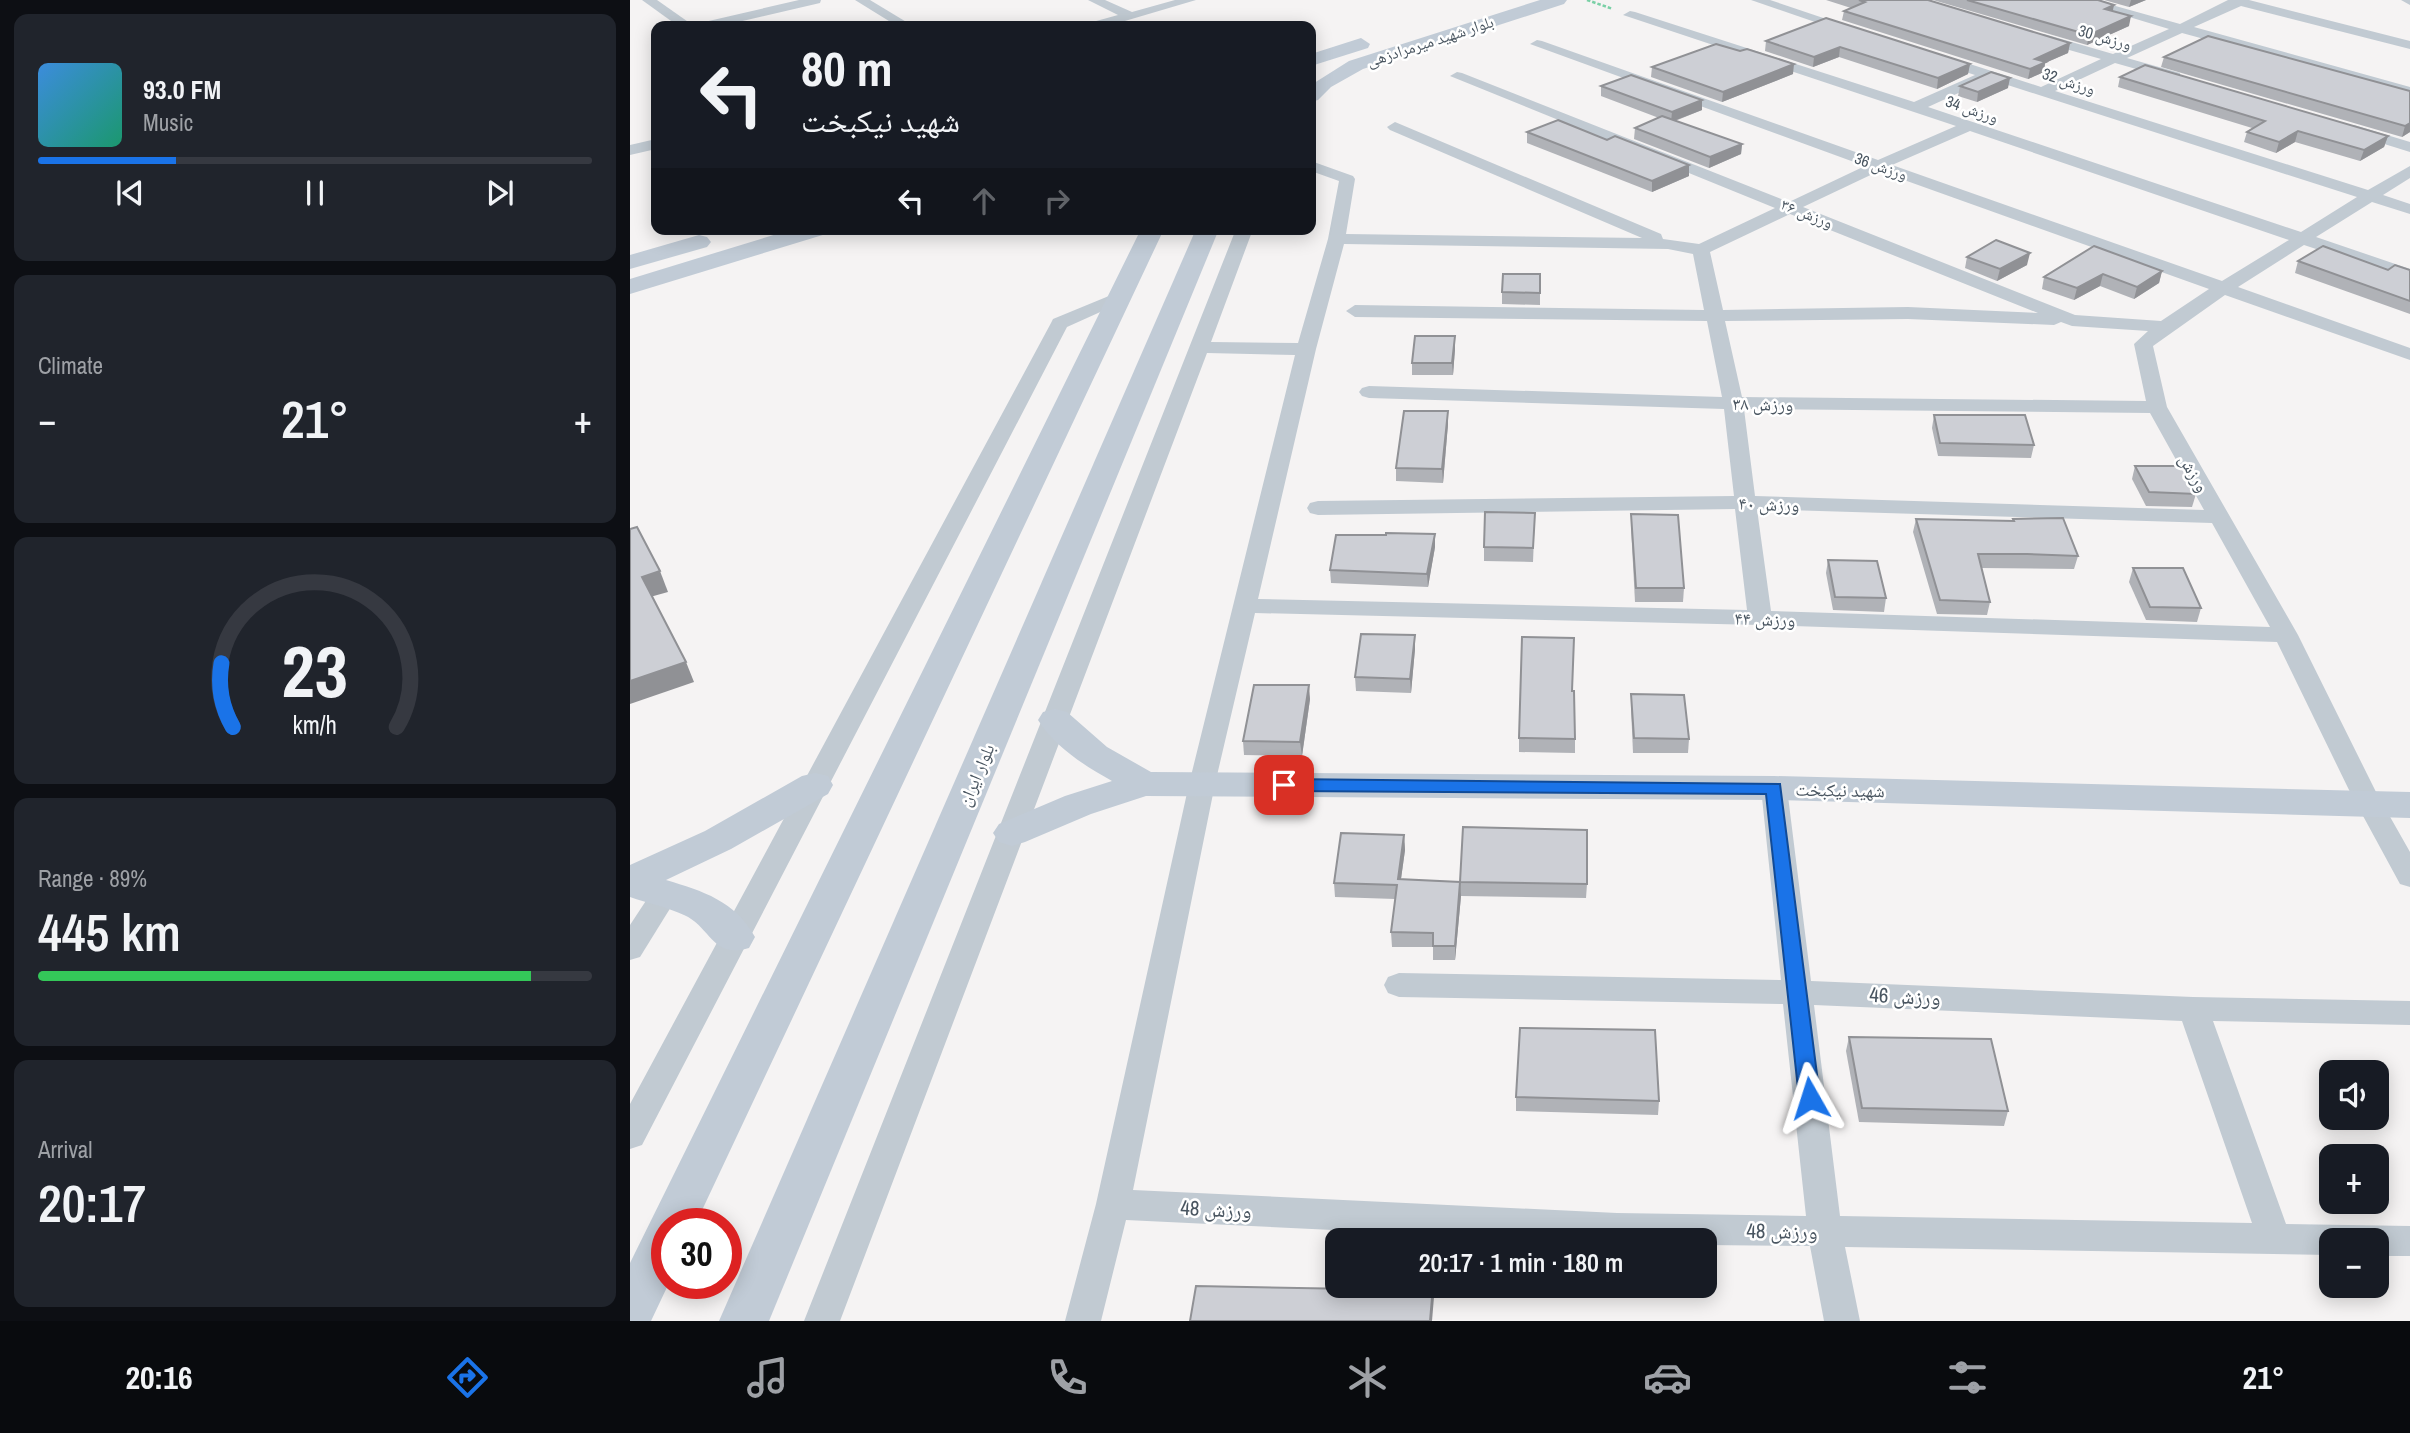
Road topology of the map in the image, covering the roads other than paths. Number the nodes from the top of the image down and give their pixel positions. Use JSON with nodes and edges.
{"nodes":[{"id":1,"x":648,"y":0,"type":"edge"},
{"id":2,"x":815,"y":0,"type":"edge"},
{"id":3,"x":861,"y":0,"type":"edge"},
{"id":4,"x":1094,"y":0,"type":"edge"},
{"id":5,"x":1190,"y":0,"type":"edge"},
{"id":6,"x":1504,"y":0,"type":"edge"},
{"id":7,"x":1558,"y":0,"type":"edge"},
{"id":8,"x":1757,"y":0,"type":"edge"},
{"id":9,"x":2079,"y":0,"type":"edge"},
{"id":10,"x":2239,"y":0,"type":"edge"},
{"id":11,"x":1630,"y":15,"type":"dead end"},
{"id":12,"x":1131,"y":16,"type":"junction"},
{"id":13,"x":680,"y":21,"type":"edge"},
{"id":14,"x":726,"y":21,"type":"edge"},
{"id":15,"x":897,"y":21,"type":"edge"},
{"id":16,"x":1112,"y":21,"type":"edge"},
{"id":17,"x":2181,"y":28,"type":"junction"},
{"id":18,"x":2021,"y":32,"type":"edge"},
{"id":19,"x":1860,"y":33,"type":"edge"},
{"id":20,"x":1537,"y":44,"type":"dead end"},
{"id":21,"x":2410,"y":45,"type":"edge"},
{"id":22,"x":1924,"y":53,"type":"edge"},
{"id":23,"x":1316,"y":58,"type":"edge"},
{"id":24,"x":2116,"y":58,"type":"junction"},
{"id":25,"x":1987,"y":74,"type":"junction"},
{"id":26,"x":1334,"y":76,"type":"junction"},
{"id":27,"x":1457,"y":76,"type":"dead end"},
{"id":28,"x":1316,"y":80,"type":"edge"},
{"id":29,"x":2196,"y":82,"type":"edge"},
{"id":30,"x":2043,"y":91,"type":"junction"},
{"id":31,"x":2410,"y":91,"type":"edge"},
{"id":32,"x":1316,"y":92,"type":"edge"},
{"id":33,"x":1915,"y":107,"type":"junction"},
{"id":34,"x":1968,"y":126,"type":"junction"},
{"id":35,"x":1395,"y":127,"type":"dead end"},
{"id":36,"x":2343,"y":127,"type":"edge"},
{"id":37,"x":651,"y":145,"type":"edge"},
{"id":38,"x":2410,"y":147,"type":"edge"},
{"id":39,"x":630,"y":150,"type":"edge"},
{"id":40,"x":1878,"y":165,"type":"junction"},
{"id":41,"x":1316,"y":168,"type":"edge"},
{"id":42,"x":2410,"y":171,"type":"edge"},
{"id":43,"x":2370,"y":196,"type":"junction"},
{"id":44,"x":1792,"y":208,"type":"junction"},
{"id":45,"x":2410,"y":208,"type":"edge"},
{"id":46,"x":722,"y":235,"type":"edge"},
{"id":47,"x":799,"y":235,"type":"edge"},
{"id":48,"x":1150,"y":235,"type":"edge"},
{"id":49,"x":1205,"y":235,"type":"edge"},
{"id":50,"x":1243,"y":235,"type":"edge"},
{"id":51,"x":1336,"y":239,"type":"junction"},
{"id":52,"x":2302,"y":239,"type":"junction"},
{"id":53,"x":1668,"y":244,"type":"junction"},
{"id":54,"x":1701,"y":250,"type":"junction"},
{"id":55,"x":630,"y":262,"type":"edge"},
{"id":56,"x":2410,"y":275,"type":"edge"},
{"id":57,"x":630,"y":287,"type":"edge"},
{"id":58,"x":2225,"y":288,"type":"junction"},
{"id":59,"x":1121,"y":296,"type":"junction"},
{"id":60,"x":1356,"y":311,"type":"dead end"},
{"id":61,"x":1716,"y":316,"type":"junction"},
{"id":62,"x":2072,"y":320,"type":"junction"},
{"id":63,"x":2162,"y":327,"type":"junction"},
{"id":64,"x":1199,"y":347,"type":"junction"},
{"id":65,"x":1306,"y":349,"type":"junction"},
{"id":66,"x":2410,"y":354,"type":"edge"},
{"id":67,"x":1370,"y":392,"type":"dead end"},
{"id":68,"x":1733,"y":403,"type":"junction"},
{"id":69,"x":2157,"y":407,"type":"junction"},
{"id":70,"x":1747,"y":502,"type":"junction"},
{"id":71,"x":1318,"y":508,"type":"dead end"},
{"id":72,"x":2219,"y":517,"type":"junction"},
{"id":73,"x":1244,"y":606,"type":"junction"},
{"id":74,"x":1760,"y":618,"type":"junction"},
{"id":75,"x":2286,"y":635,"type":"junction"},
{"id":76,"x":1055,"y":720,"type":"junction"},
{"id":77,"x":1145,"y":784,"type":"junction"},
{"id":78,"x":1202,"y":784,"type":"junction"},
{"id":79,"x":815,"y":785,"type":"junction"},
{"id":80,"x":1774,"y":788,"type":"junction"},
{"id":81,"x":2369,"y":804,"type":"junction"},
{"id":82,"x":2410,"y":804,"type":"edge"},
{"id":83,"x":1012,"y":833,"type":"junction"},
{"id":84,"x":2410,"y":877,"type":"edge"},
{"id":85,"x":642,"y":886,"type":"edge"},
{"id":86,"x":734,"y":937,"type":"junction"},
{"id":87,"x":630,"y":949,"type":"edge"},
{"id":88,"x":1399,"y":985,"type":"dead end"},
{"id":89,"x":1797,"y":992,"type":"junction"},
{"id":90,"x":2193,"y":1009,"type":"junction"},
{"id":91,"x":2410,"y":1013,"type":"edge"},
{"id":92,"x":630,"y":1135,"type":"edge"},
{"id":93,"x":1113,"y":1204,"type":"junction"},
{"id":94,"x":680,"y":1208,"type":"edge"},
{"id":95,"x":1825,"y":1232,"type":"junction"},
{"id":96,"x":2275,"y":1240,"type":"junction"},
{"id":97,"x":2410,"y":1241,"type":"edge"},
{"id":98,"x":651,"y":1266,"type":"edge"},
{"id":99,"x":634,"y":1297,"type":"edge"},
{"id":100,"x":744,"y":1321,"type":"edge"},
{"id":101,"x":822,"y":1321,"type":"edge"},
{"id":102,"x":1083,"y":1321,"type":"edge"},
{"id":103,"x":1842,"y":1321,"type":"edge"}],
"edges":[{"from":1,"to":13,"type":"street"},
{"from":2,"to":14,"type":"street"},
{"from":3,"to":15,"type":"street"},
{"from":4,"to":12,"type":"street"},
{"from":5,"to":12,"type":"street"},
{"from":6,"to":23,"type":"street","name":"بلوار شهید میرمرادزهی"},
{"from":7,"to":26,"type":"street","name":"بلوار شهید میرمرادزهی"},
{"from":8,"to":19,"type":"street"},
{"from":9,"to":17,"type":"street"},
{"from":10,"to":17,"type":"street"},
{"from":10,"to":21,"type":"street"},
{"from":11,"to":33,"type":"street","name":"ورزش 34"},
{"from":12,"to":16,"type":"street"},
{"from":17,"to":24,"type":"street"},
{"from":17,"to":31,"type":"street"},
{"from":18,"to":24,"type":"street","name":"ورزش 30"},
{"from":20,"to":40,"type":"street","name":"ورزش 36"},
{"from":22,"to":25,"type":"street","name":"ورزش 32"},
{"from":24,"to":29,"type":"street","name":"ورزش 30"},
{"from":24,"to":30,"type":"street"},
{"from":25,"to":30,"type":"street","name":"ورزش 32"},
{"from":25,"to":33,"type":"street"},
{"from":26,"to":28,"type":"street"},
{"from":26,"to":32,"type":"street","name":"بلوار شهید میرمرادزهی"},
{"from":27,"to":44,"type":"street","name":"ورزش ۳۶"},
{"from":30,"to":43,"type":"street","name":"ورزش 32"},
{"from":33,"to":34,"type":"street","name":"ورزش 34"},
{"from":34,"to":40,"type":"street"},
{"from":34,"to":52,"type":"street","name":"ورزش 34"},
{"from":35,"to":53,"type":"street"},
{"from":36,"to":38,"type":"street"},
{"from":37,"to":39,"type":"street"},
{"from":40,"to":44,"type":"street"},
{"from":40,"to":58,"type":"street","name":"ورزش 36"},
{"from":41,"to":51,"type":"street"},
{"from":42,"to":43,"type":"street","name":"ورزش"},
{"from":43,"to":45,"type":"street","name":"ورزش 32"},
{"from":43,"to":52,"type":"street","name":"ورزش"},
{"from":44,"to":54,"type":"street"},
{"from":44,"to":62,"type":"street","name":"ورزش ۳۶"},
{"from":46,"to":55,"type":"street"},
{"from":47,"to":57,"type":"street"},
{"from":48,"to":59,"type":"street"},
{"from":49,"to":100,"type":"street","name":"بلوار ایران"},
{"from":50,"to":64,"type":"street"},
{"from":51,"to":53,"type":"street"},
{"from":51,"to":65,"type":"street"},
{"from":52,"to":56,"type":"street","name":"ورزش 34"},
{"from":52,"to":58,"type":"street","name":"ورزش"},
{"from":53,"to":54,"type":"street"},
{"from":54,"to":61,"type":"street"},
{"from":58,"to":63,"type":"street","name":"ورزش"},
{"from":58,"to":66,"type":"street","name":"ورزش 36"},
{"from":59,"to":79,"type":"street"},
{"from":59,"to":94,"type":"street"},
{"from":60,"to":61,"type":"street"},
{"from":61,"to":62,"type":"street"},
{"from":61,"to":68,"type":"street"},
{"from":62,"to":63,"type":"street","name":"ورزش ۳۶"},
{"from":63,"to":69,"type":"street","name":"ورزش"},
{"from":64,"to":65,"type":"street"},
{"from":64,"to":76,"type":"street"},
{"from":65,"to":73,"type":"street"},
{"from":67,"to":68,"type":"street","name":"ورزش ۳۸"},
{"from":68,"to":69,"type":"street","name":"ورزش ۳۸"},
{"from":68,"to":70,"type":"street"},
{"from":69,"to":72,"type":"street","name":"ورزش"},
{"from":70,"to":71,"type":"street","name":"ورزش ۴۰"},
{"from":70,"to":72,"type":"street","name":"ورزش ۴۰"},
{"from":70,"to":74,"type":"street"},
{"from":72,"to":75,"type":"street","name":"ورزش"},
{"from":73,"to":74,"type":"street","name":"ورزش ۴۴"},
{"from":73,"to":78,"type":"street"},
{"from":74,"to":75,"type":"street","name":"ورزش ۴۴"},
{"from":75,"to":81,"type":"street","name":"ورزش"},
{"from":76,"to":77,"type":"street"},
{"from":76,"to":83,"type":"street"},
{"from":77,"to":78,"type":"street","name":"شهید نیکبخت"},
{"from":77,"to":83,"type":"street"},
{"from":78,"to":80,"type":"street","name":"شهید نیکبخت"},
{"from":78,"to":93,"type":"street"},
{"from":79,"to":85,"type":"street"},
{"from":79,"to":86,"type":"street"},
{"from":80,"to":81,"type":"street","name":"شهید نیکبخت"},
{"from":80,"to":89,"type":"street"},
{"from":81,"to":82,"type":"street","name":"شهید نیکبخت"},
{"from":81,"to":84,"type":"street","name":"ورزش"},
{"from":83,"to":101,"type":"street"},
{"from":85,"to":86,"type":"street"},
{"from":85,"to":87,"type":"street"},
{"from":86,"to":92,"type":"street"},
{"from":88,"to":89,"type":"street","name":"ورزش 46"},
{"from":89,"to":90,"type":"street","name":"ورزش 46"},
{"from":89,"to":95,"type":"street"},
{"from":90,"to":91,"type":"street","name":"ورزش 46"},
{"from":90,"to":96,"type":"street"},
{"from":93,"to":95,"type":"street","name":"ورزش 48"},
{"from":93,"to":102,"type":"street"},
{"from":95,"to":96,"type":"street","name":"ورزش 48"},
{"from":95,"to":103,"type":"street"},
{"from":96,"to":97,"type":"street","name":"ورزش 48"},
{"from":98,"to":99,"type":"street"}]}
